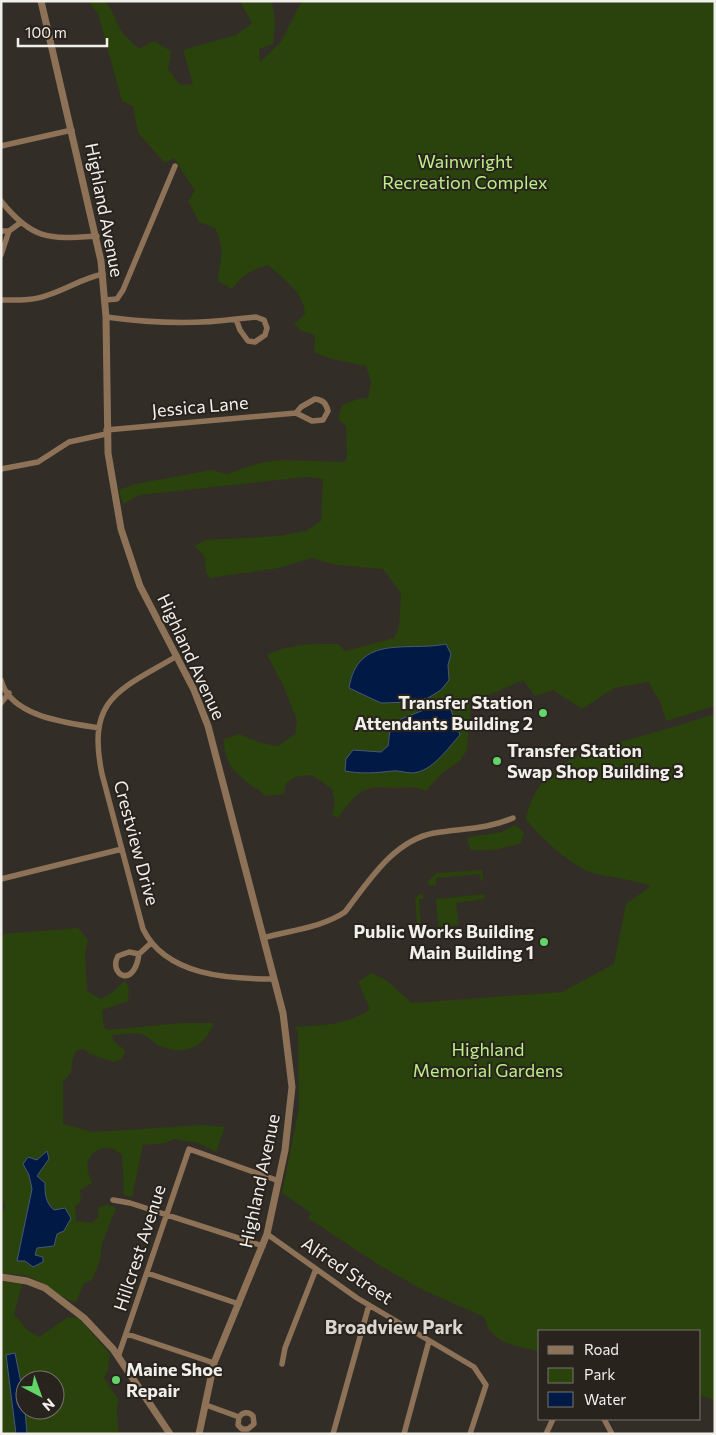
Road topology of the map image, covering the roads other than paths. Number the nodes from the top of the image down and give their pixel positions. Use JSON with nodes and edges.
{"nodes":[{"id":1,"x":41,"y":1,"type":"edge"},
{"id":2,"x":72,"y":130,"type":"junction"},
{"id":3,"x":1,"y":146,"type":"edge"},
{"id":4,"x":175,"y":166,"type":"dead end"},
{"id":5,"x":1,"y":201,"type":"edge"},
{"id":6,"x":20,"y":223,"type":"junction"},
{"id":7,"x":1,"y":231,"type":"edge"},
{"id":8,"x":9,"y":231,"type":"junction"},
{"id":9,"x":97,"y":236,"type":"junction"},
{"id":10,"x":1,"y":255,"type":"edge"},
{"id":11,"x":103,"y":274,"type":"junction"},
{"id":12,"x":1,"y":300,"type":"edge"},
{"id":13,"x":105,"y":300,"type":"junction"},
{"id":14,"x":106,"y":318,"type":"junction"},
{"id":15,"x":236,"y":319,"type":"junction"},
{"id":16,"x":296,"y":413,"type":"junction"},
{"id":17,"x":106,"y":432,"type":"junction"},
{"id":18,"x":1,"y":469,"type":"edge"},
{"id":19,"x":177,"y":656,"type":"junction"},
{"id":20,"x":1,"y":680,"type":"edge"},
{"id":21,"x":9,"y":693,"type":"junction"},
{"id":22,"x":1,"y":703,"type":"edge"},
{"id":23,"x":99,"y":728,"type":"junction"},
{"id":24,"x":512,"y":818,"type":"dead end"},
{"id":25,"x":122,"y":849,"type":"junction"},
{"id":26,"x":1,"y":879,"type":"edge"},
{"id":27,"x":263,"y":938,"type":"junction"},
{"id":28,"x":151,"y":943,"type":"junction"},
{"id":29,"x":139,"y":954,"type":"junction"},
{"id":30,"x":274,"y":979,"type":"junction"},
{"id":31,"x":279,"y":1181,"type":"junction"},
{"id":32,"x":113,"y":1200,"type":"dead end"},
{"id":33,"x":167,"y":1215,"type":"junction"},
{"id":34,"x":267,"y":1234,"type":"junction"},
{"id":35,"x":263,"y":1246,"type":"junction"},
{"id":36,"x":316,"y":1269,"type":"junction"},
{"id":37,"x":147,"y":1273,"type":"junction"},
{"id":38,"x":1,"y":1277,"type":"edge"},
{"id":39,"x":239,"y":1304,"type":"junction"},
{"id":40,"x":369,"y":1305,"type":"junction"},
{"id":41,"x":127,"y":1334,"type":"junction"},
{"id":42,"x":429,"y":1341,"type":"junction"},
{"id":43,"x":118,"y":1357,"type":"junction"},
{"id":44,"x":214,"y":1363,"type":"junction"},
{"id":45,"x":282,"y":1364,"type":"dead end"},
{"id":46,"x":206,"y":1406,"type":"junction"},
{"id":47,"x":239,"y":1417,"type":"dead end"},
{"id":48,"x":553,"y":1420,"type":"edge"},
{"id":49,"x":605,"y":1420,"type":"edge"},
{"id":50,"x":170,"y":1434,"type":"edge"},
{"id":51,"x":199,"y":1434,"type":"edge"},
{"id":52,"x":332,"y":1434,"type":"edge"},
{"id":53,"x":404,"y":1434,"type":"edge"},
{"id":54,"x":470,"y":1434,"type":"edge"},
{"id":55,"x":546,"y":1434,"type":"edge"},
{"id":56,"x":612,"y":1434,"type":"edge"}],
"edges":[{"from":1,"to":2,"type":"street","name":"Highland Avenue"},
{"from":2,"to":3,"type":"street"},
{"from":2,"to":9,"type":"street","name":"Highland Avenue"},
{"from":4,"to":13,"type":"street"},
{"from":5,"to":6,"type":"street"},
{"from":6,"to":8,"type":"street"},
{"from":6,"to":9,"type":"street"},
{"from":7,"to":8,"type":"street"},
{"from":8,"to":10,"type":"street"},
{"from":9,"to":11,"type":"street","name":"Highland Avenue"},
{"from":11,"to":12,"type":"street"},
{"from":11,"to":13,"type":"street","name":"Highland Avenue"},
{"from":13,"to":14,"type":"street","name":"Highland Avenue"},
{"from":14,"to":15,"type":"street"},
{"from":14,"to":17,"type":"street","name":"Highland Avenue"},
{"from":15,"to":15,"type":"street"},
{"from":16,"to":16,"type":"street","name":"Jessica Lane"},
{"from":16,"to":17,"type":"street","name":"Jessica Lane"},
{"from":17,"to":18,"type":"street","name":"Jessica Lane"},
{"from":17,"to":19,"type":"street","name":"Highland Avenue"},
{"from":19,"to":23,"type":"street","name":"Crestview Drive"},
{"from":19,"to":27,"type":"street","name":"Highland Avenue"},
{"from":20,"to":21,"type":"street"},
{"from":21,"to":22,"type":"street"},
{"from":21,"to":23,"type":"street"},
{"from":23,"to":25,"type":"street","name":"Crestview Drive"},
{"from":24,"to":27,"type":"street"},
{"from":25,"to":26,"type":"street"},
{"from":25,"to":28,"type":"street","name":"Crestview Drive"},
{"from":27,"to":30,"type":"street","name":"Highland Avenue"},
{"from":28,"to":29,"type":"street"},
{"from":28,"to":30,"type":"street","name":"Crestview Drive"},
{"from":29,"to":29,"type":"street"},
{"from":30,"to":31,"type":"street","name":"Highland Avenue"},
{"from":31,"to":33,"type":"street","name":"Hillcrest Avenue"},
{"from":31,"to":34,"type":"street","name":"Highland Avenue"},
{"from":32,"to":33,"type":"street"},
{"from":33,"to":35,"type":"street"},
{"from":33,"to":37,"type":"street","name":"Hillcrest Avenue"},
{"from":34,"to":35,"type":"street","name":"Highland Avenue"},
{"from":34,"to":36,"type":"street","name":"Alfred Street"},
{"from":35,"to":39,"type":"street","name":"Highland Avenue"},
{"from":36,"to":40,"type":"street","name":"Alfred Street"},
{"from":36,"to":45,"type":"street"},
{"from":37,"to":39,"type":"street"},
{"from":37,"to":41,"type":"street","name":"Hillcrest Avenue"},
{"from":38,"to":43,"type":"street"},
{"from":39,"to":44,"type":"street","name":"Highland Avenue"},
{"from":40,"to":42,"type":"street","name":"Alfred Street"},
{"from":40,"to":52,"type":"street"},
{"from":41,"to":43,"type":"street","name":"Hillcrest Avenue"},
{"from":41,"to":44,"type":"street"},
{"from":42,"to":53,"type":"street"},
{"from":42,"to":54,"type":"street","name":"Alfred Street"},
{"from":43,"to":50,"type":"street"},
{"from":44,"to":46,"type":"street","name":"Highland Avenue"},
{"from":46,"to":47,"type":"street"},
{"from":46,"to":51,"type":"street","name":"Highland Avenue"},
{"from":48,"to":55,"type":"street"},
{"from":49,"to":56,"type":"street"}]}
